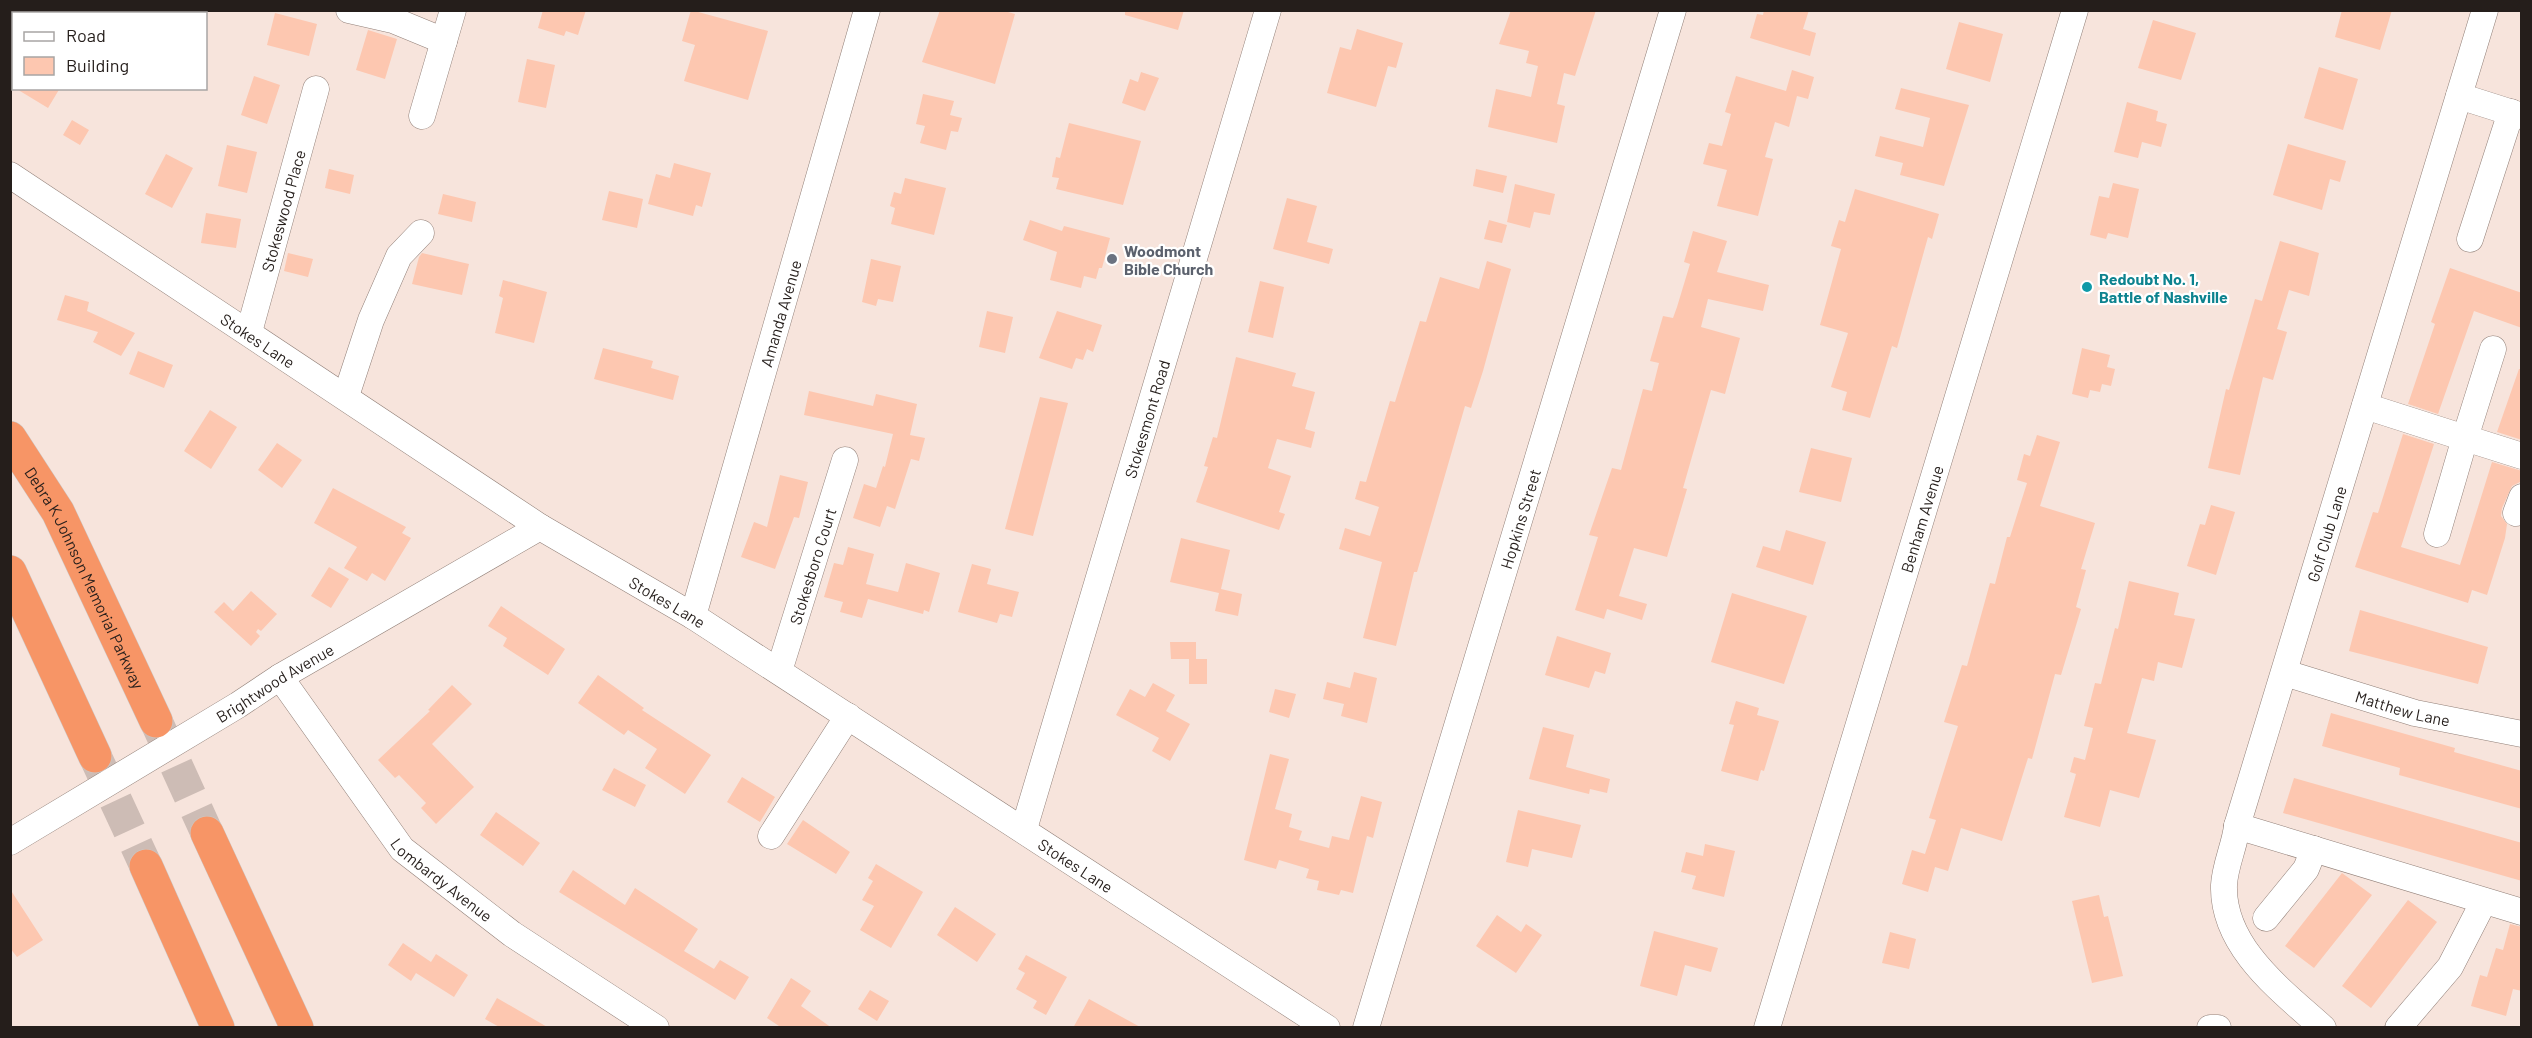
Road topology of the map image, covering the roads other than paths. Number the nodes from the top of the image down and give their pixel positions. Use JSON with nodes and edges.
{"nodes":[{"id":1,"x":349,"y":10,"type":"edge"},
{"id":2,"x":453,"y":10,"type":"edge"},
{"id":3,"x":867,"y":10,"type":"edge"},
{"id":4,"x":1268,"y":10,"type":"edge"},
{"id":5,"x":1673,"y":10,"type":"edge"},
{"id":6,"x":2075,"y":10,"type":"edge"},
{"id":7,"x":2485,"y":10,"type":"edge"},
{"id":8,"x":444,"y":41,"type":"junction"},
{"id":9,"x":316,"y":89,"type":"dead end"},
{"id":10,"x":2459,"y":96,"type":"junction"},
{"id":11,"x":2516,"y":114,"type":"edge"},
{"id":12,"x":422,"y":116,"type":"dead end"},
{"id":13,"x":10,"y":175,"type":"edge"},
{"id":14,"x":421,"y":234,"type":"dead end"},
{"id":15,"x":2470,"y":239,"type":"dead end"},
{"id":16,"x":249,"y":332,"type":"junction"},
{"id":17,"x":2493,"y":349,"type":"dead end"},
{"id":18,"x":346,"y":396,"type":"junction"},
{"id":19,"x":2365,"y":406,"type":"junction"},
{"id":20,"x":10,"y":438,"type":"edge"},
{"id":21,"x":2465,"y":438,"type":"junction"},
{"id":22,"x":2522,"y":456,"type":"edge"},
{"id":23,"x":844,"y":460,"type":"dead end"},
{"id":24,"x":540,"y":527,"type":"junction"},
{"id":25,"x":2437,"y":534,"type":"dead end"},
{"id":26,"x":10,"y":572,"type":"edge"},
{"id":27,"x":693,"y":616,"type":"junction"},
{"id":28,"x":779,"y":671,"type":"junction"},
{"id":29,"x":2286,"y":673,"type":"junction"},
{"id":30,"x":280,"y":677,"type":"junction"},
{"id":31,"x":848,"y":716,"type":"junction"},
{"id":32,"x":156,"y":721,"type":"tunnel mouth"},
{"id":33,"x":2522,"y":734,"type":"edge"},
{"id":34,"x":95,"y":756,"type":"tunnel mouth"},
{"id":35,"x":2237,"y":826,"type":"junction"},
{"id":36,"x":1024,"y":829,"type":"junction"},
{"id":37,"x":207,"y":832,"type":"tunnel mouth"},
{"id":38,"x":771,"y":837,"type":"dead end"},
{"id":39,"x":10,"y":842,"type":"edge"},
{"id":40,"x":2314,"y":849,"type":"junction"},
{"id":41,"x":146,"y":866,"type":"tunnel mouth"},
{"id":42,"x":2484,"y":901,"type":"junction"},
{"id":43,"x":2522,"y":912,"type":"edge"},
{"id":44,"x":2266,"y":918,"type":"dead end"},
{"id":45,"x":218,"y":1028,"type":"edge"},
{"id":46,"x":297,"y":1028,"type":"edge"},
{"id":47,"x":656,"y":1028,"type":"edge"},
{"id":48,"x":1327,"y":1028,"type":"edge"},
{"id":49,"x":1366,"y":1028,"type":"edge"},
{"id":50,"x":1767,"y":1028,"type":"edge"},
{"id":51,"x":2210,"y":1028,"type":"edge"},
{"id":52,"x":2218,"y":1028,"type":"edge"},
{"id":53,"x":2323,"y":1028,"type":"edge"},
{"id":54,"x":2398,"y":1028,"type":"edge"}],
"edges":[{"from":1,"to":8,"type":"street"},
{"from":2,"to":8,"type":"street"},
{"from":3,"to":27,"type":"street","name":"Amanda Avenue"},
{"from":4,"to":36,"type":"street","name":"Stokesmont Road"},
{"from":5,"to":49,"type":"street","name":"Hopkins Street"},
{"from":6,"to":50,"type":"street","name":"Benham Avenue"},
{"from":7,"to":10,"type":"street","name":"Golf Club Lane"},
{"from":8,"to":12,"type":"street"},
{"from":9,"to":16,"type":"street","name":"Stokeswood Place"},
{"from":10,"to":11,"type":"street"},
{"from":10,"to":19,"type":"street","name":"Golf Club Lane"},
{"from":11,"to":15,"type":"street"},
{"from":13,"to":16,"type":"street","name":"Stokes Lane"},
{"from":14,"to":18,"type":"street"},
{"from":16,"to":18,"type":"street","name":"Stokes Lane"},
{"from":17,"to":21,"type":"street"},
{"from":18,"to":24,"type":"street","name":"Stokes Lane"},
{"from":19,"to":21,"type":"street"},
{"from":19,"to":29,"type":"street","name":"Golf Club Lane"},
{"from":20,"to":32,"type":"highway","name":"Debra K Johnson Memorial Parkway"},
{"from":21,"to":22,"type":"street"},
{"from":21,"to":25,"type":"street"},
{"from":23,"to":28,"type":"street","name":"Stokesboro Court"},
{"from":24,"to":27,"type":"street","name":"Stokes Lane"},
{"from":24,"to":30,"type":"street","name":"Brightwood Avenue"},
{"from":26,"to":34,"type":"highway"},
{"from":27,"to":28,"type":"street","name":"Stokes Lane"},
{"from":28,"to":31,"type":"street","name":"Stokes Lane"},
{"from":29,"to":33,"type":"street","name":"Matthew Lane"},
{"from":29,"to":35,"type":"street","name":"Golf Club Lane"},
{"from":30,"to":39,"type":"street","name":"Brightwood Avenue"},
{"from":30,"to":47,"type":"street","name":"Lombardy Avenue"},
{"from":31,"to":36,"type":"street","name":"Stokes Lane"},
{"from":31,"to":38,"type":"street"},
{"from":35,"to":40,"type":"street"},
{"from":35,"to":53,"type":"street","name":"Golf Club Lane"},
{"from":36,"to":48,"type":"street","name":"Stokes Lane"},
{"from":37,"to":46,"type":"highway"},
{"from":40,"to":42,"type":"street"},
{"from":40,"to":44,"type":"street"},
{"from":41,"to":45,"type":"highway"},
{"from":42,"to":43,"type":"street"},
{"from":42,"to":54,"type":"street"},
{"from":51,"to":52,"type":"street"}]}
